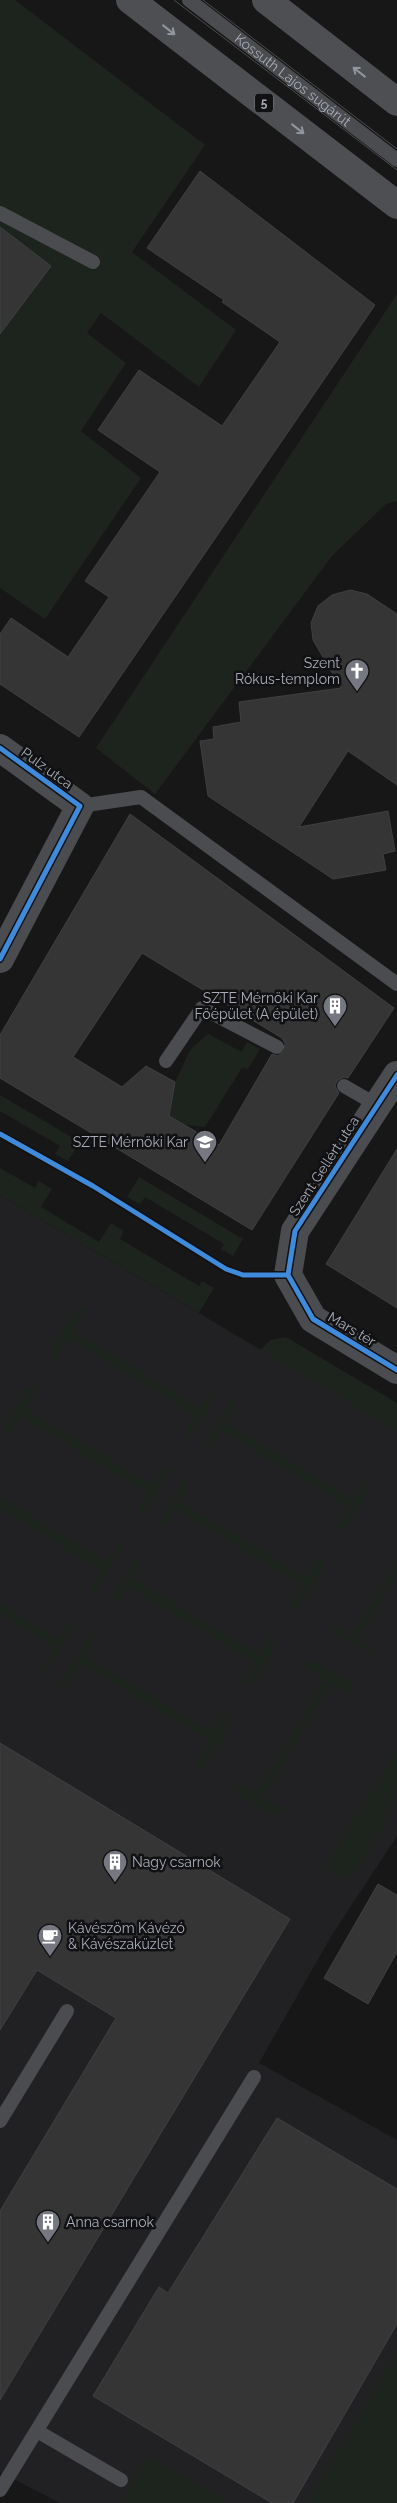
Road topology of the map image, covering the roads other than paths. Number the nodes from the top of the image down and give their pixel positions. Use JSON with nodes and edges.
{"nodes":[{"id":1,"x":130,"y":0,"type":"edge"},
{"id":2,"x":189,"y":0,"type":"edge"},
{"id":3,"x":266,"y":0,"type":"edge"},
{"id":4,"x":397,"y":102,"type":"edge"},
{"id":5,"x":397,"y":160,"type":"edge"},
{"id":6,"x":397,"y":205,"type":"edge"},
{"id":7,"x":0,"y":213,"type":"edge"},
{"id":8,"x":94,"y":262,"type":"dead end"},
{"id":9,"x":0,"y":748,"type":"edge"},
{"id":10,"x":80,"y":806,"type":"junction"},
{"id":11,"x":0,"y":959,"type":"edge"},
{"id":12,"x":397,"y":984,"type":"edge"},
{"id":13,"x":277,"y":1047,"type":"dead end"},
{"id":14,"x":166,"y":1062,"type":"dead end"},
{"id":15,"x":397,"y":1075,"type":"edge"},
{"id":16,"x":344,"y":1086,"type":"dead end"},
{"id":17,"x":377,"y":1105,"type":"junction"},
{"id":18,"x":288,"y":1275,"type":"joint"},
{"id":19,"x":397,"y":1370,"type":"edge"},
{"id":20,"x":67,"y":2011,"type":"dead end"},
{"id":21,"x":254,"y":2077,"type":"dead end"},
{"id":22,"x":0,"y":2121,"type":"edge"},
{"id":23,"x":36,"y":2431,"type":"junction"},
{"id":24,"x":121,"y":2480,"type":"dead end"},
{"id":25,"x":0,"y":2490,"type":"edge"}],
"edges":[{"from":1,"to":6,"type":"main road","number":"5","one_way":true},
{"from":2,"to":5,"type":"lane","name":"Kossuth Lajos sugárút"},
{"from":4,"to":3,"type":"main road","one_way":true},
{"from":7,"to":8,"type":"lane"},
{"from":9,"to":10,"type":"street","name":"Pulz utca"},
{"from":10,"to":11,"type":"street"},
{"from":10,"to":12,"type":"lane"},
{"from":13,"to":14,"type":"lane"},
{"from":15,"to":17,"type":"street","name":"Szent Gellért utca"},
{"from":16,"to":17,"type":"lane"},
{"from":17,"to":18,"type":"street","name":"Szent Gellért utca"},
{"from":18,"to":19,"type":"street","name":"Mars tér"},
{"from":20,"to":22,"type":"lane"},
{"from":21,"to":23,"type":"lane"},
{"from":23,"to":24,"type":"lane"},
{"from":23,"to":25,"type":"lane"}]}
